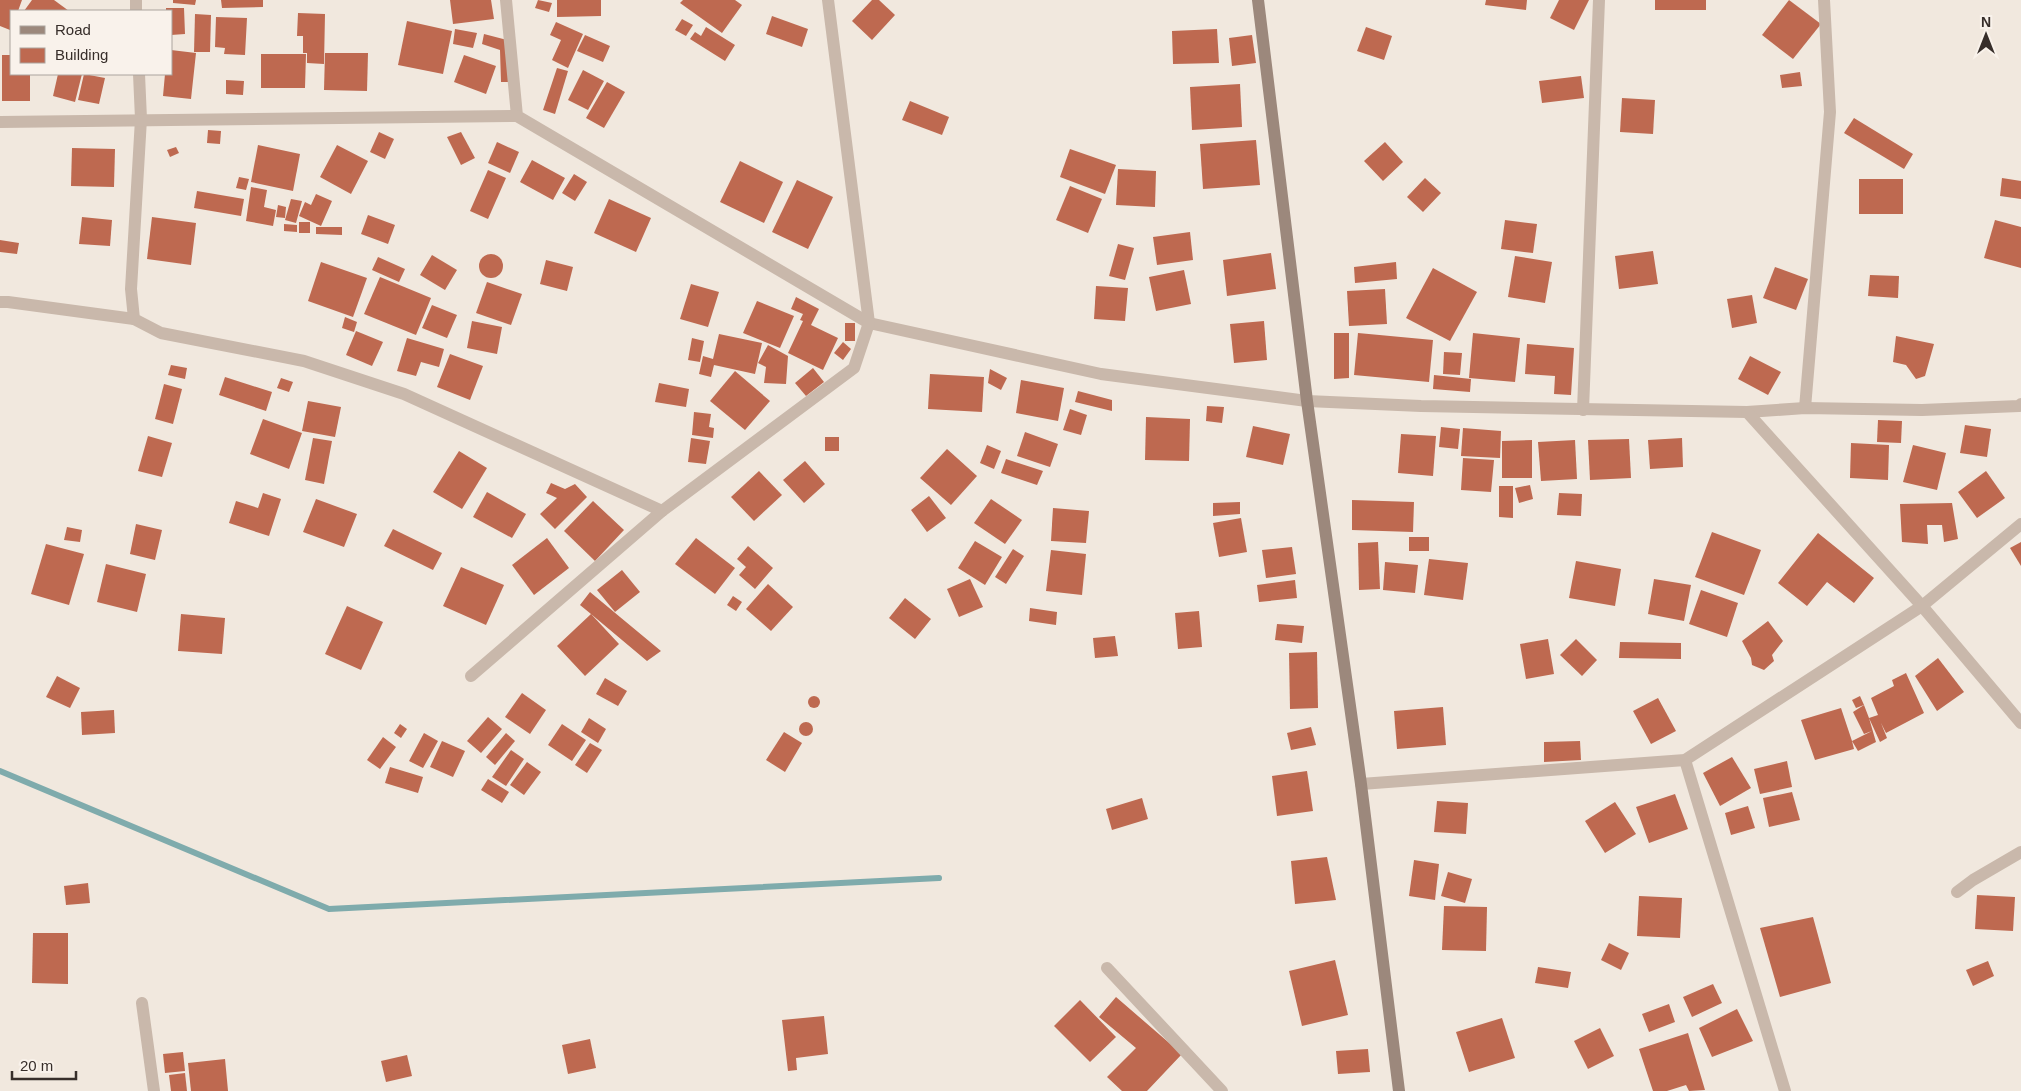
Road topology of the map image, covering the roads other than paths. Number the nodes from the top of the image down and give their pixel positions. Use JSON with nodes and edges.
{"nodes":[{"id":1,"x":506,"y":0,"type":"edge"},
{"id":2,"x":828,"y":0,"type":"edge"},
{"id":3,"x":1258,"y":0,"type":"edge"},
{"id":4,"x":1599,"y":0,"type":"edge"},
{"id":5,"x":1824,"y":0,"type":"edge"},
{"id":6,"x":139,"y":75,"type":"edge"},
{"id":7,"x":517,"y":116,"type":"junction"},
{"id":8,"x":141,"y":119,"type":"junction"},
{"id":9,"x":0,"y":122,"type":"edge"},
{"id":10,"x":0,"y":302,"type":"edge"},
{"id":11,"x":134,"y":319,"type":"junction"},
{"id":12,"x":870,"y":323,"type":"junction"},
{"id":13,"x":1306,"y":401,"type":"junction"},
{"id":14,"x":1805,"y":408,"type":"junction"},
{"id":15,"x":2020,"y":408,"type":"edge"},
{"id":16,"x":1583,"y":410,"type":"junction"},
{"id":17,"x":1747,"y":412,"type":"junction"},
{"id":18,"x":662,"y":511,"type":"junction"},
{"id":19,"x":2021,"y":524,"type":"edge"},
{"id":20,"x":1922,"y":606,"type":"junction"},
{"id":21,"x":471,"y":676,"type":"dead end"},
{"id":22,"x":2021,"y":723,"type":"edge"},
{"id":23,"x":1685,"y":760,"type":"junction"},
{"id":24,"x":1361,"y":784,"type":"junction"},
{"id":25,"x":2021,"y":852,"type":"edge"},
{"id":26,"x":1957,"y":892,"type":"dead end"},
{"id":27,"x":1107,"y":968,"type":"dead end"},
{"id":28,"x":142,"y":1003,"type":"dead end"},
{"id":29,"x":154,"y":1091,"type":"edge"},
{"id":30,"x":1222,"y":1091,"type":"edge"},
{"id":31,"x":1400,"y":1091,"type":"edge"},
{"id":32,"x":1785,"y":1091,"type":"edge"}],
"edges":[{"from":1,"to":7,"type":"street"},
{"from":2,"to":12,"type":"street"},
{"from":3,"to":13,"type":"street"},
{"from":4,"to":16,"type":"street"},
{"from":5,"to":14,"type":"street"},
{"from":6,"to":8,"type":"street"},
{"from":7,"to":8,"type":"street"},
{"from":7,"to":12,"type":"street"},
{"from":8,"to":9,"type":"street"},
{"from":8,"to":11,"type":"street"},
{"from":10,"to":11,"type":"street"},
{"from":11,"to":18,"type":"street"},
{"from":12,"to":13,"type":"street"},
{"from":12,"to":18,"type":"street"},
{"from":13,"to":16,"type":"street"},
{"from":13,"to":24,"type":"street"},
{"from":14,"to":15,"type":"street"},
{"from":14,"to":17,"type":"street"},
{"from":16,"to":17,"type":"street"},
{"from":17,"to":20,"type":"street"},
{"from":18,"to":21,"type":"street"},
{"from":19,"to":20,"type":"street"},
{"from":20,"to":22,"type":"street"},
{"from":20,"to":23,"type":"street"},
{"from":23,"to":24,"type":"street"},
{"from":23,"to":32,"type":"street"},
{"from":24,"to":31,"type":"street"},
{"from":25,"to":26,"type":"street"},
{"from":27,"to":30,"type":"street"},
{"from":28,"to":29,"type":"street"}]}
